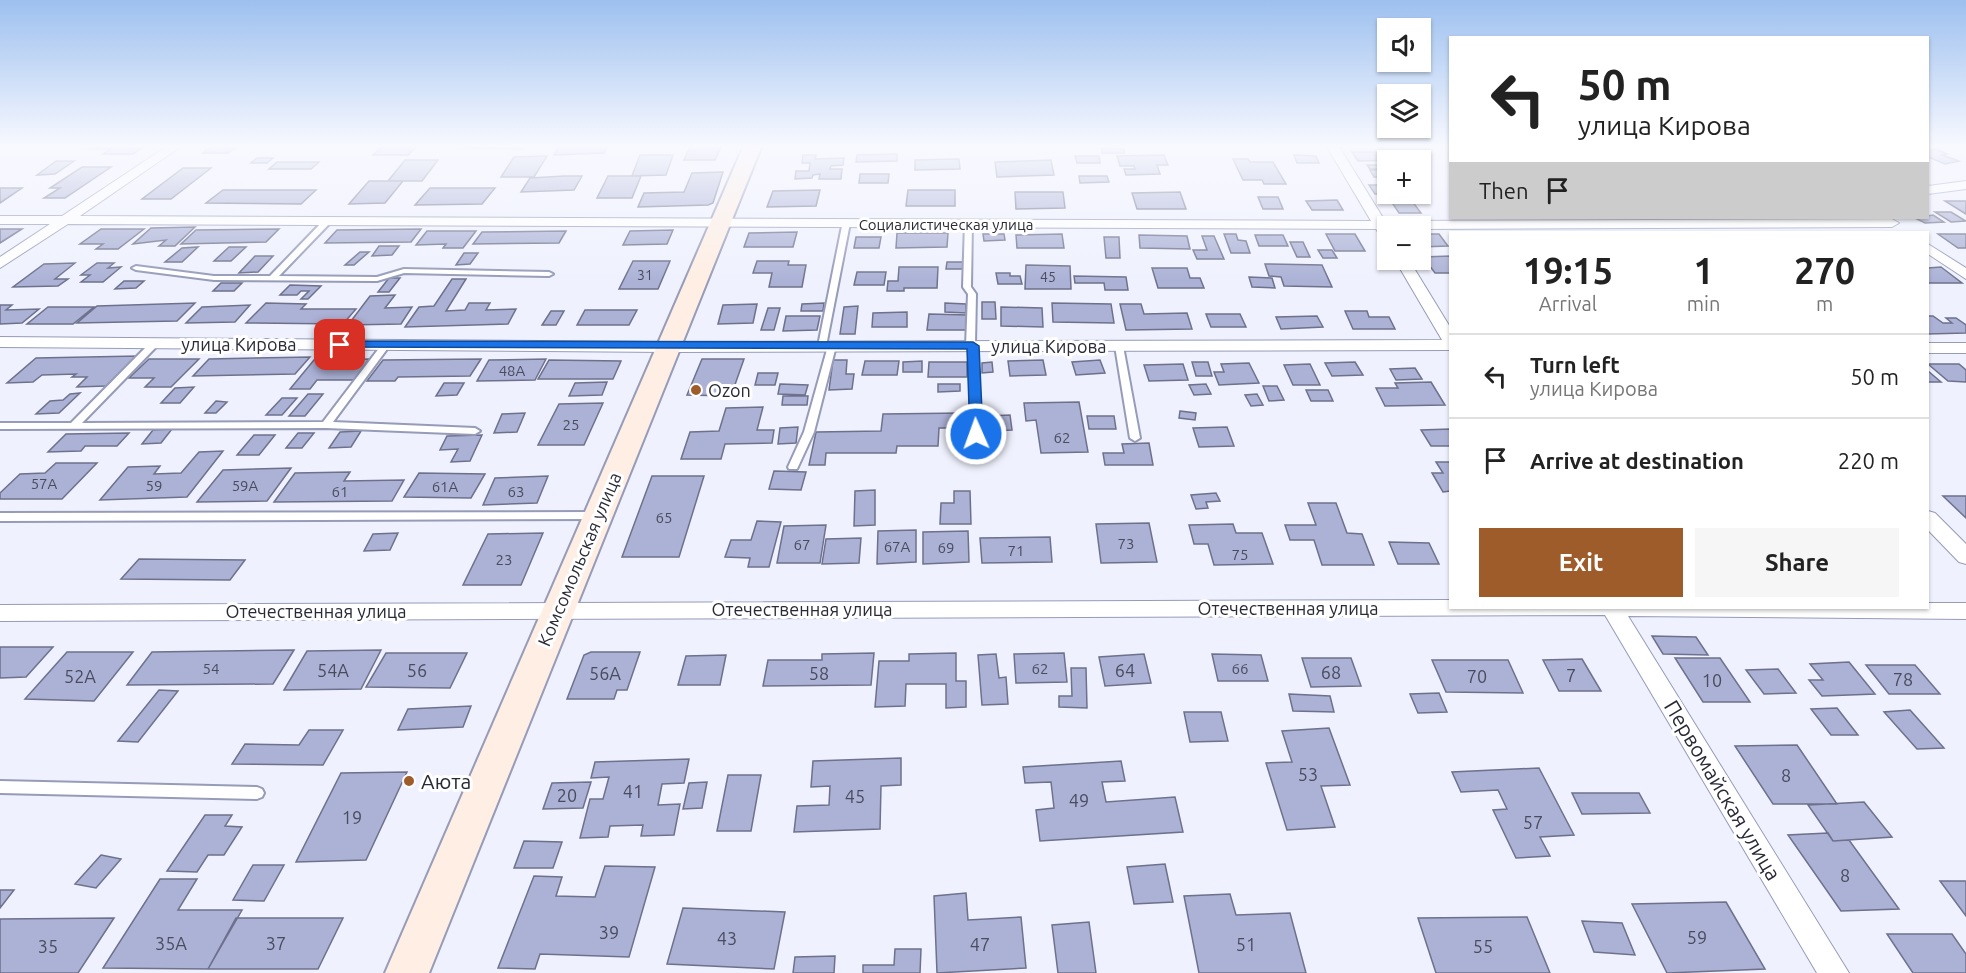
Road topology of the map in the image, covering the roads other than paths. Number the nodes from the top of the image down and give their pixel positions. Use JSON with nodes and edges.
{"nodes":[{"id":1,"x":109,"y":190,"type":"edge"},
{"id":2,"x":734,"y":190,"type":"edge"},
{"id":3,"x":1360,"y":190,"type":"edge"},
{"id":4,"x":1377,"y":219,"type":"edge"},
{"id":5,"x":0,"y":220,"type":"edge"},
{"id":6,"x":1888,"y":220,"type":"edge"},
{"id":7,"x":64,"y":221,"type":"junction"},
{"id":8,"x":327,"y":222,"type":"junction"},
{"id":9,"x":720,"y":223,"type":"junction"},
{"id":10,"x":846,"y":223,"type":"junction"},
{"id":11,"x":968,"y":224,"type":"junction"},
{"id":12,"x":1637,"y":224,"type":"edge"},
{"id":13,"x":1431,"y":229,"type":"edge"},
{"id":14,"x":1377,"y":230,"type":"edge"},
{"id":15,"x":1904,"y":231,"type":"edge"},
{"id":16,"x":1929,"y":249,"type":"edge"},
{"id":17,"x":0,"y":264,"type":"edge"},
{"id":18,"x":136,"y":268,"type":"dead end"},
{"id":19,"x":1408,"y":270,"type":"edge"},
{"id":20,"x":549,"y":274,"type":"dead end"},
{"id":21,"x":1966,"y":275,"type":"edge"},
{"id":22,"x":272,"y":278,"type":"junction"},
{"id":23,"x":1449,"y":341,"type":"edge"},
{"id":24,"x":0,"y":342,"type":"edge"},
{"id":25,"x":1449,"y":343,"type":"edge"},
{"id":26,"x":154,"y":344,"type":"junction"},
{"id":27,"x":386,"y":345,"type":"junction"},
{"id":28,"x":827,"y":346,"type":"junction"},
{"id":29,"x":971,"y":346,"type":"junction"},
{"id":30,"x":1119,"y":346,"type":"junction"},
{"id":31,"x":669,"y":347,"type":"junction"},
{"id":32,"x":1929,"y":348,"type":"edge"},
{"id":33,"x":1966,"y":348,"type":"edge"},
{"id":34,"x":326,"y":425,"type":"junction"},
{"id":35,"x":0,"y":426,"type":"edge"},
{"id":36,"x":73,"y":426,"type":"junction"},
{"id":37,"x":475,"y":431,"type":"dead end"},
{"id":38,"x":1135,"y":438,"type":"dead end"},
{"id":39,"x":977,"y":455,"type":"dead end"},
{"id":40,"x":793,"y":467,"type":"dead end"},
{"id":41,"x":598,"y":516,"type":"junction"},
{"id":42,"x":0,"y":517,"type":"edge"},
{"id":43,"x":1929,"y":519,"type":"edge"},
{"id":44,"x":1966,"y":557,"type":"edge"},
{"id":45,"x":1449,"y":608,"type":"edge"},
{"id":46,"x":1614,"y":609,"type":"edge"},
{"id":47,"x":1790,"y":609,"type":"edge"},
{"id":48,"x":556,"y":610,"type":"junction"},
{"id":49,"x":1966,"y":610,"type":"edge"},
{"id":50,"x":0,"y":613,"type":"edge"},
{"id":51,"x":0,"y":787,"type":"edge"},
{"id":52,"x":257,"y":793,"type":"dead end"},
{"id":53,"x":407,"y":973,"type":"edge"},
{"id":54,"x":1834,"y":973,"type":"edge"}],
"edges":[{"from":1,"to":7,"type":"street"},
{"from":2,"to":9,"type":"main road","name":"Комсомольская улица"},
{"from":3,"to":4,"type":"street"},
{"from":5,"to":7,"type":"street","name":"Социалистическая улица"},
{"from":6,"to":12,"type":"street","name":"Социалистическая улица"},
{"from":6,"to":15,"type":"street"},
{"from":7,"to":8,"type":"street","name":"Социалистическая улица"},
{"from":7,"to":17,"type":"street"},
{"from":8,"to":9,"type":"street","name":"Социалистическая улица"},
{"from":8,"to":22,"type":"lane"},
{"from":9,"to":10,"type":"street","name":"Социалистическая улица"},
{"from":9,"to":31,"type":"main road","name":"Комсомольская улица"},
{"from":10,"to":11,"type":"street","name":"Социалистическая улица"},
{"from":10,"to":28,"type":"lane"},
{"from":11,"to":14,"type":"street","name":"Социалистическая улица"},
{"from":11,"to":29,"type":"lane"},
{"from":12,"to":13,"type":"street","name":"Социалистическая улица"},
{"from":16,"to":21,"type":"street"},
{"from":18,"to":22,"type":"lane"},
{"from":19,"to":23,"type":"street"},
{"from":20,"to":22,"type":"lane"},
{"from":24,"to":26,"type":"street","name":"улица Кирова"},
{"from":25,"to":30,"type":"street","name":"улица Кирова"},
{"from":26,"to":27,"type":"street","name":"улица Кирова"},
{"from":26,"to":36,"type":"lane"},
{"from":27,"to":31,"type":"street","name":"улица Кирова"},
{"from":27,"to":34,"type":"lane"},
{"from":28,"to":29,"type":"street","name":"улица Кирова"},
{"from":28,"to":31,"type":"street","name":"улица Кирова"},
{"from":28,"to":40,"type":"lane"},
{"from":29,"to":30,"type":"street","name":"улица Кирова"},
{"from":29,"to":39,"type":"lane"},
{"from":30,"to":38,"type":"lane"},
{"from":31,"to":41,"type":"main road","name":"Комсомольская улица"},
{"from":32,"to":33,"type":"street"},
{"from":34,"to":36,"type":"lane"},
{"from":34,"to":37,"type":"lane"},
{"from":35,"to":36,"type":"lane"},
{"from":41,"to":42,"type":"lane"},
{"from":41,"to":48,"type":"main road","name":"Комсомольская улица"},
{"from":43,"to":44,"type":"street"},
{"from":45,"to":48,"type":"street","name":"Отечественная улица"},
{"from":46,"to":54,"type":"street","name":"Первомайская улица"},
{"from":47,"to":49,"type":"street"},
{"from":48,"to":50,"type":"street","name":"Отечественная улица"},
{"from":48,"to":53,"type":"main road","name":"Комсомольская улица"},
{"from":51,"to":52,"type":"lane"}]}
